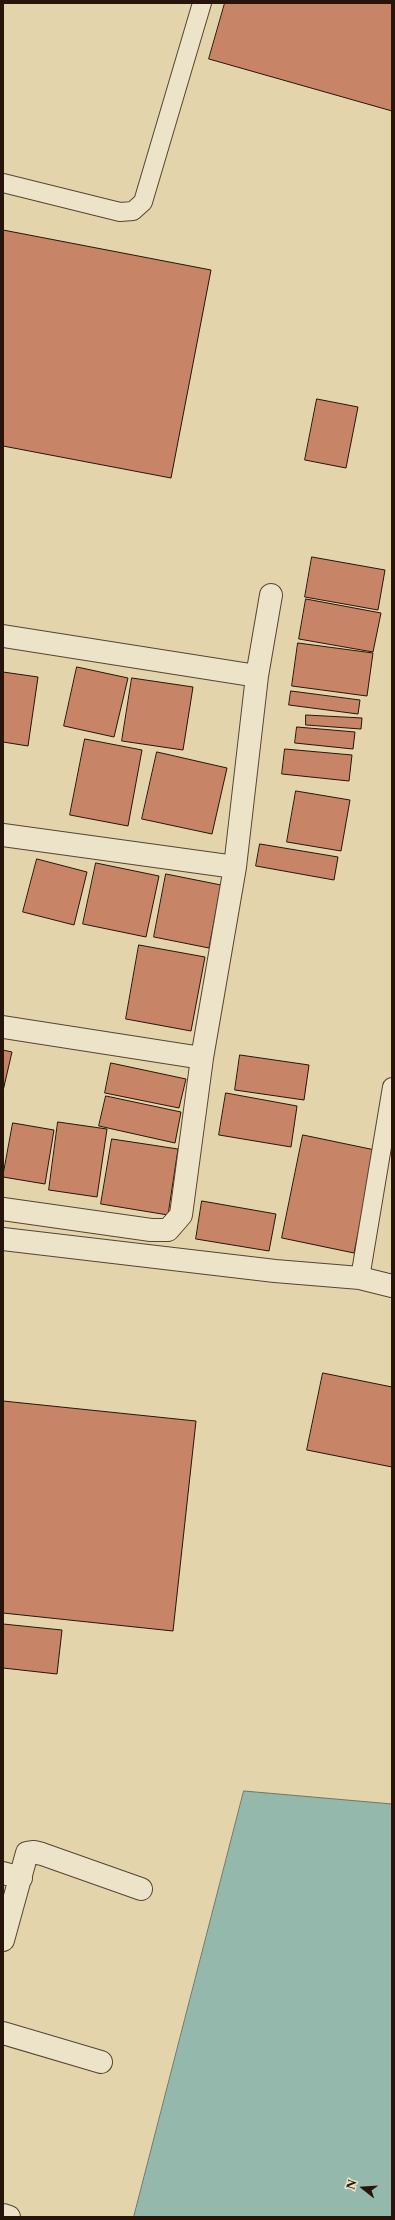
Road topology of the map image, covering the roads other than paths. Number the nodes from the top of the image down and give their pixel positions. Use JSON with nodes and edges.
{"nodes":[{"id":1,"x":202,"y":3,"type":"edge"},
{"id":2,"x":3,"y":183,"type":"edge"},
{"id":3,"x":271,"y":595,"type":"dead end"},
{"id":4,"x":3,"y":636,"type":"edge"},
{"id":5,"x":257,"y":676,"type":"junction"},
{"id":6,"x":3,"y":835,"type":"edge"},
{"id":7,"x":234,"y":867,"type":"junction"},
{"id":8,"x":3,"y":1026,"type":"edge"},
{"id":9,"x":202,"y":1058,"type":"junction"},
{"id":10,"x":392,"y":1087,"type":"edge"},
{"id":11,"x":3,"y":1209,"type":"edge"},
{"id":12,"x":3,"y":1239,"type":"edge"},
{"id":13,"x":360,"y":1278,"type":"junction"},
{"id":14,"x":392,"y":1286,"type":"edge"},
{"id":15,"x":12,"y":1876,"type":"edge"},
{"id":16,"x":141,"y":1889,"type":"dead end"},
{"id":17,"x":3,"y":1940,"type":"edge"},
{"id":18,"x":3,"y":2033,"type":"edge"},
{"id":19,"x":101,"y":2062,"type":"dead end"},
{"id":20,"x":3,"y":2215,"type":"edge"},
{"id":21,"x":9,"y":2217,"type":"edge"}],
"edges":[{"from":1,"to":2,"type":"lane"},
{"from":3,"to":5,"type":"street"},
{"from":4,"to":5,"type":"street"},
{"from":5,"to":7,"type":"street"},
{"from":6,"to":7,"type":"street"},
{"from":7,"to":9,"type":"street"},
{"from":8,"to":9,"type":"street"},
{"from":9,"to":11,"type":"street"},
{"from":10,"to":13,"type":"lane"},
{"from":12,"to":13,"type":"street"},
{"from":13,"to":14,"type":"street"},
{"from":15,"to":16,"type":"street"},
{"from":15,"to":17,"type":"street"},
{"from":18,"to":19,"type":"street"},
{"from":20,"to":21,"type":"street"}]}
